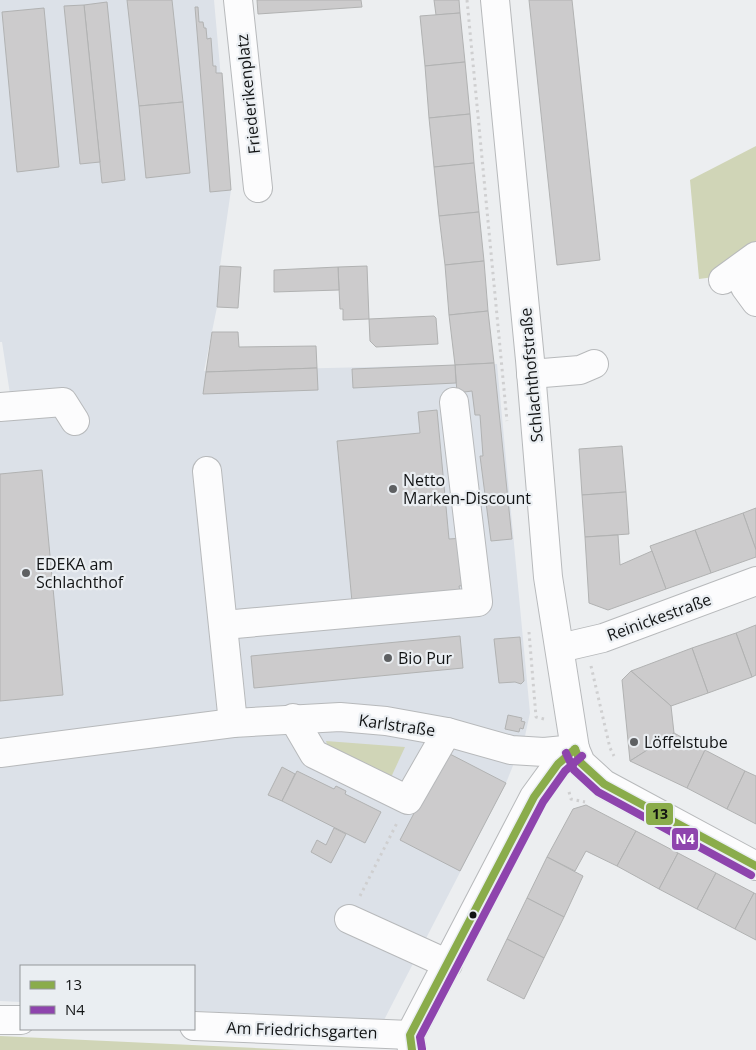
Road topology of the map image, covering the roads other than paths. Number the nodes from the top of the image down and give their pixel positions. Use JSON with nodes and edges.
{"nodes":[{"id":1,"x":238,"y":0,"type":"edge"},
{"id":2,"x":495,"y":0,"type":"edge"},
{"id":3,"x":258,"y":188,"type":"dead end"},
{"id":4,"x":756,"y":256,"type":"edge"},
{"id":5,"x":756,"y":272,"type":"edge"},
{"id":6,"x":723,"y":280,"type":"dead end"},
{"id":7,"x":756,"y":302,"type":"edge"},
{"id":8,"x":594,"y":364,"type":"dead end"},
{"id":9,"x":531,"y":374,"type":"junction"},
{"id":10,"x":454,"y":402,"type":"dead end"},
{"id":11,"x":0,"y":408,"type":"edge"},
{"id":12,"x":75,"y":421,"type":"dead end"},
{"id":13,"x":207,"y":471,"type":"dead end"},
{"id":14,"x":756,"y":581,"type":"edge"},
{"id":15,"x":224,"y":625,"type":"junction"},
{"id":16,"x":573,"y":645,"type":"junction"},
{"id":17,"x":293,"y":718,"type":"junction"},
{"id":18,"x":233,"y":723,"type":"junction"},
{"id":19,"x":447,"y":732,"type":"junction"},
{"id":20,"x":575,"y":750,"type":"junction"},
{"id":21,"x":0,"y":753,"type":"edge"},
{"id":22,"x":756,"y":866,"type":"edge"},
{"id":23,"x":349,"y":919,"type":"road end"},
{"id":24,"x":448,"y":964,"type":"junction"},
{"id":25,"x":0,"y":1020,"type":"edge"},
{"id":26,"x":20,"y":1020,"type":"edge"},
{"id":27,"x":195,"y":1026,"type":"edge"},
{"id":28,"x":411,"y":1042,"type":"edge"}],
"edges":[{"from":1,"to":3,"type":"street","name":"Friederikenplatz"},
{"from":2,"to":9,"type":"street","name":"Schlachthofstraße"},
{"from":4,"to":6,"type":"street"},
{"from":5,"to":7,"type":"street"},
{"from":8,"to":9,"type":"street"},
{"from":9,"to":16,"type":"street","name":"Schlachthofstraße"},
{"from":10,"to":15,"type":"street"},
{"from":11,"to":12,"type":"street"},
{"from":13,"to":15,"type":"street"},
{"from":14,"to":16,"type":"street","name":"Reinickestraße"},
{"from":15,"to":18,"type":"street"},
{"from":16,"to":20,"type":"street","name":"Schlachthofstraße"},
{"from":17,"to":18,"type":"street","name":"Karlstraße"},
{"from":17,"to":19,"type":"street","name":"Karlstraße"},
{"from":17,"to":19,"type":"street"},
{"from":18,"to":21,"type":"street","name":"Karlstraße"},
{"from":19,"to":20,"type":"street","name":"Karlstraße"},
{"from":20,"to":22,"type":"street"},
{"from":20,"to":24,"type":"street"},
{"from":23,"to":24,"type":"street"},
{"from":24,"to":28,"type":"street"},
{"from":25,"to":26,"type":"street"},
{"from":27,"to":28,"type":"street","name":"Am Friedrichsgarten"}]}
